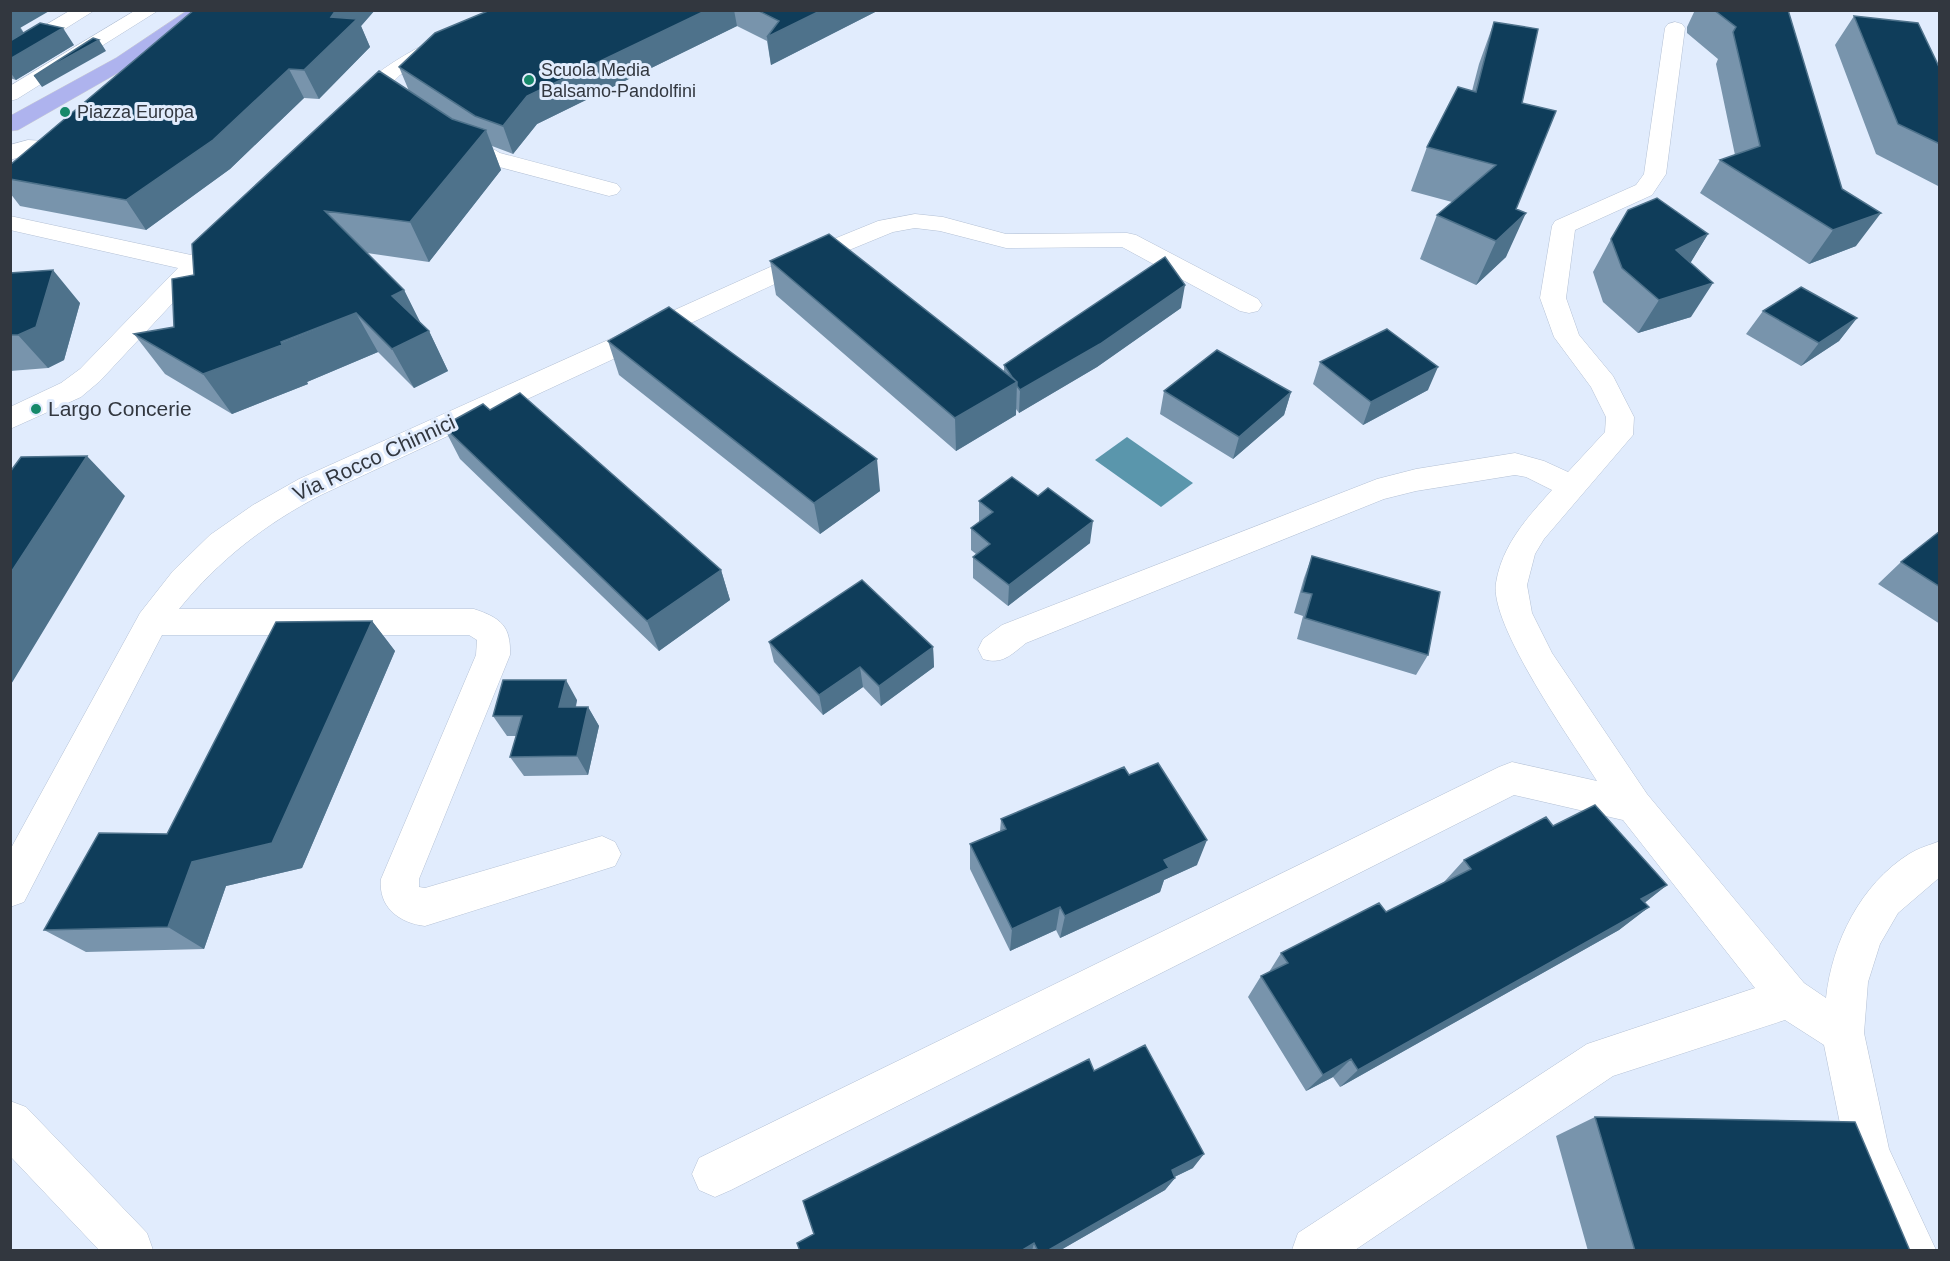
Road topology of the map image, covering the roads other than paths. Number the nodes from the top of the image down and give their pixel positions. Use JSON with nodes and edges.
{"nodes":[{"id":1,"x":86,"y":10,"type":"edge"},
{"id":2,"x":115,"y":10,"type":"edge"},
{"id":3,"x":150,"y":10,"type":"edge"},
{"id":4,"x":202,"y":10,"type":"edge"},
{"id":5,"x":514,"y":10,"type":"edge"},
{"id":6,"x":1676,"y":28,"type":"dead end"},
{"id":7,"x":162,"y":37,"type":"junction"},
{"id":8,"x":10,"y":55,"type":"edge"},
{"id":9,"x":10,"y":72,"type":"edge"},
{"id":10,"x":108,"y":93,"type":"edge"},
{"id":11,"x":368,"y":93,"type":"junction"},
{"id":12,"x":10,"y":95,"type":"edge"},
{"id":13,"x":394,"y":99,"type":"edge"},
{"id":14,"x":14,"y":119,"type":"edge"},
{"id":15,"x":335,"y":126,"type":"edge"},
{"id":16,"x":442,"y":127,"type":"edge"},
{"id":17,"x":10,"y":153,"type":"edge"},
{"id":18,"x":27,"y":170,"type":"edge"},
{"id":19,"x":609,"y":189,"type":"dead end"},
{"id":20,"x":10,"y":223,"type":"edge"},
{"id":21,"x":236,"y":223,"type":"edge"},
{"id":22,"x":195,"y":264,"type":"junction"},
{"id":23,"x":1249,"y":305,"type":"dead end"},
{"id":24,"x":10,"y":419,"type":"edge"},
{"id":25,"x":1573,"y":488,"type":"junction"},
{"id":26,"x":152,"y":622,"type":"junction"},
{"id":27,"x":995,"y":649,"type":"dead end"},
{"id":28,"x":1634,"y":806,"type":"junction"},
{"id":29,"x":602,"y":854,"type":"dead end"},
{"id":30,"x":1940,"y":859,"type":"edge"},
{"id":31,"x":10,"y":890,"type":"edge"},
{"id":32,"x":1789,"y":998,"type":"junction"},
{"id":33,"x":1843,"y":1033,"type":"junction"},
{"id":34,"x":10,"y":1124,"type":"edge"},
{"id":35,"x":715,"y":1174,"type":"dead end"},
{"id":36,"x":130,"y":1251,"type":"edge"},
{"id":37,"x":1315,"y":1251,"type":"edge"},
{"id":38,"x":1913,"y":1251,"type":"edge"}],
"edges":[{"from":1,"to":8,"type":"street"},
{"from":2,"to":9,"type":"street"},
{"from":3,"to":12,"type":"street"},
{"from":4,"to":7,"type":"main road"},
{"from":5,"to":11,"type":"street"},
{"from":6,"to":25,"type":"street"},
{"from":7,"to":10,"type":"street"},
{"from":7,"to":14,"type":"main road"},
{"from":11,"to":13,"type":"street"},
{"from":11,"to":15,"type":"street"},
{"from":16,"to":19,"type":"street"},
{"from":17,"to":18,"type":"street"},
{"from":20,"to":22,"type":"street"},
{"from":21,"to":22,"type":"street"},
{"from":22,"to":24,"type":"street"},
{"from":23,"to":26,"type":"street","name":"Via Rocco Chinnici"},
{"from":25,"to":27,"type":"street"},
{"from":25,"to":28,"type":"street"},
{"from":26,"to":29,"type":"street"},
{"from":26,"to":31,"type":"street","name":"Via Rocco Chinnici"},
{"from":28,"to":32,"type":"street"},
{"from":28,"to":35,"type":"street"},
{"from":30,"to":33,"type":"street"},
{"from":32,"to":33,"type":"street"},
{"from":32,"to":37,"type":"street"},
{"from":33,"to":38,"type":"street"},
{"from":34,"to":36,"type":"street"}]}
